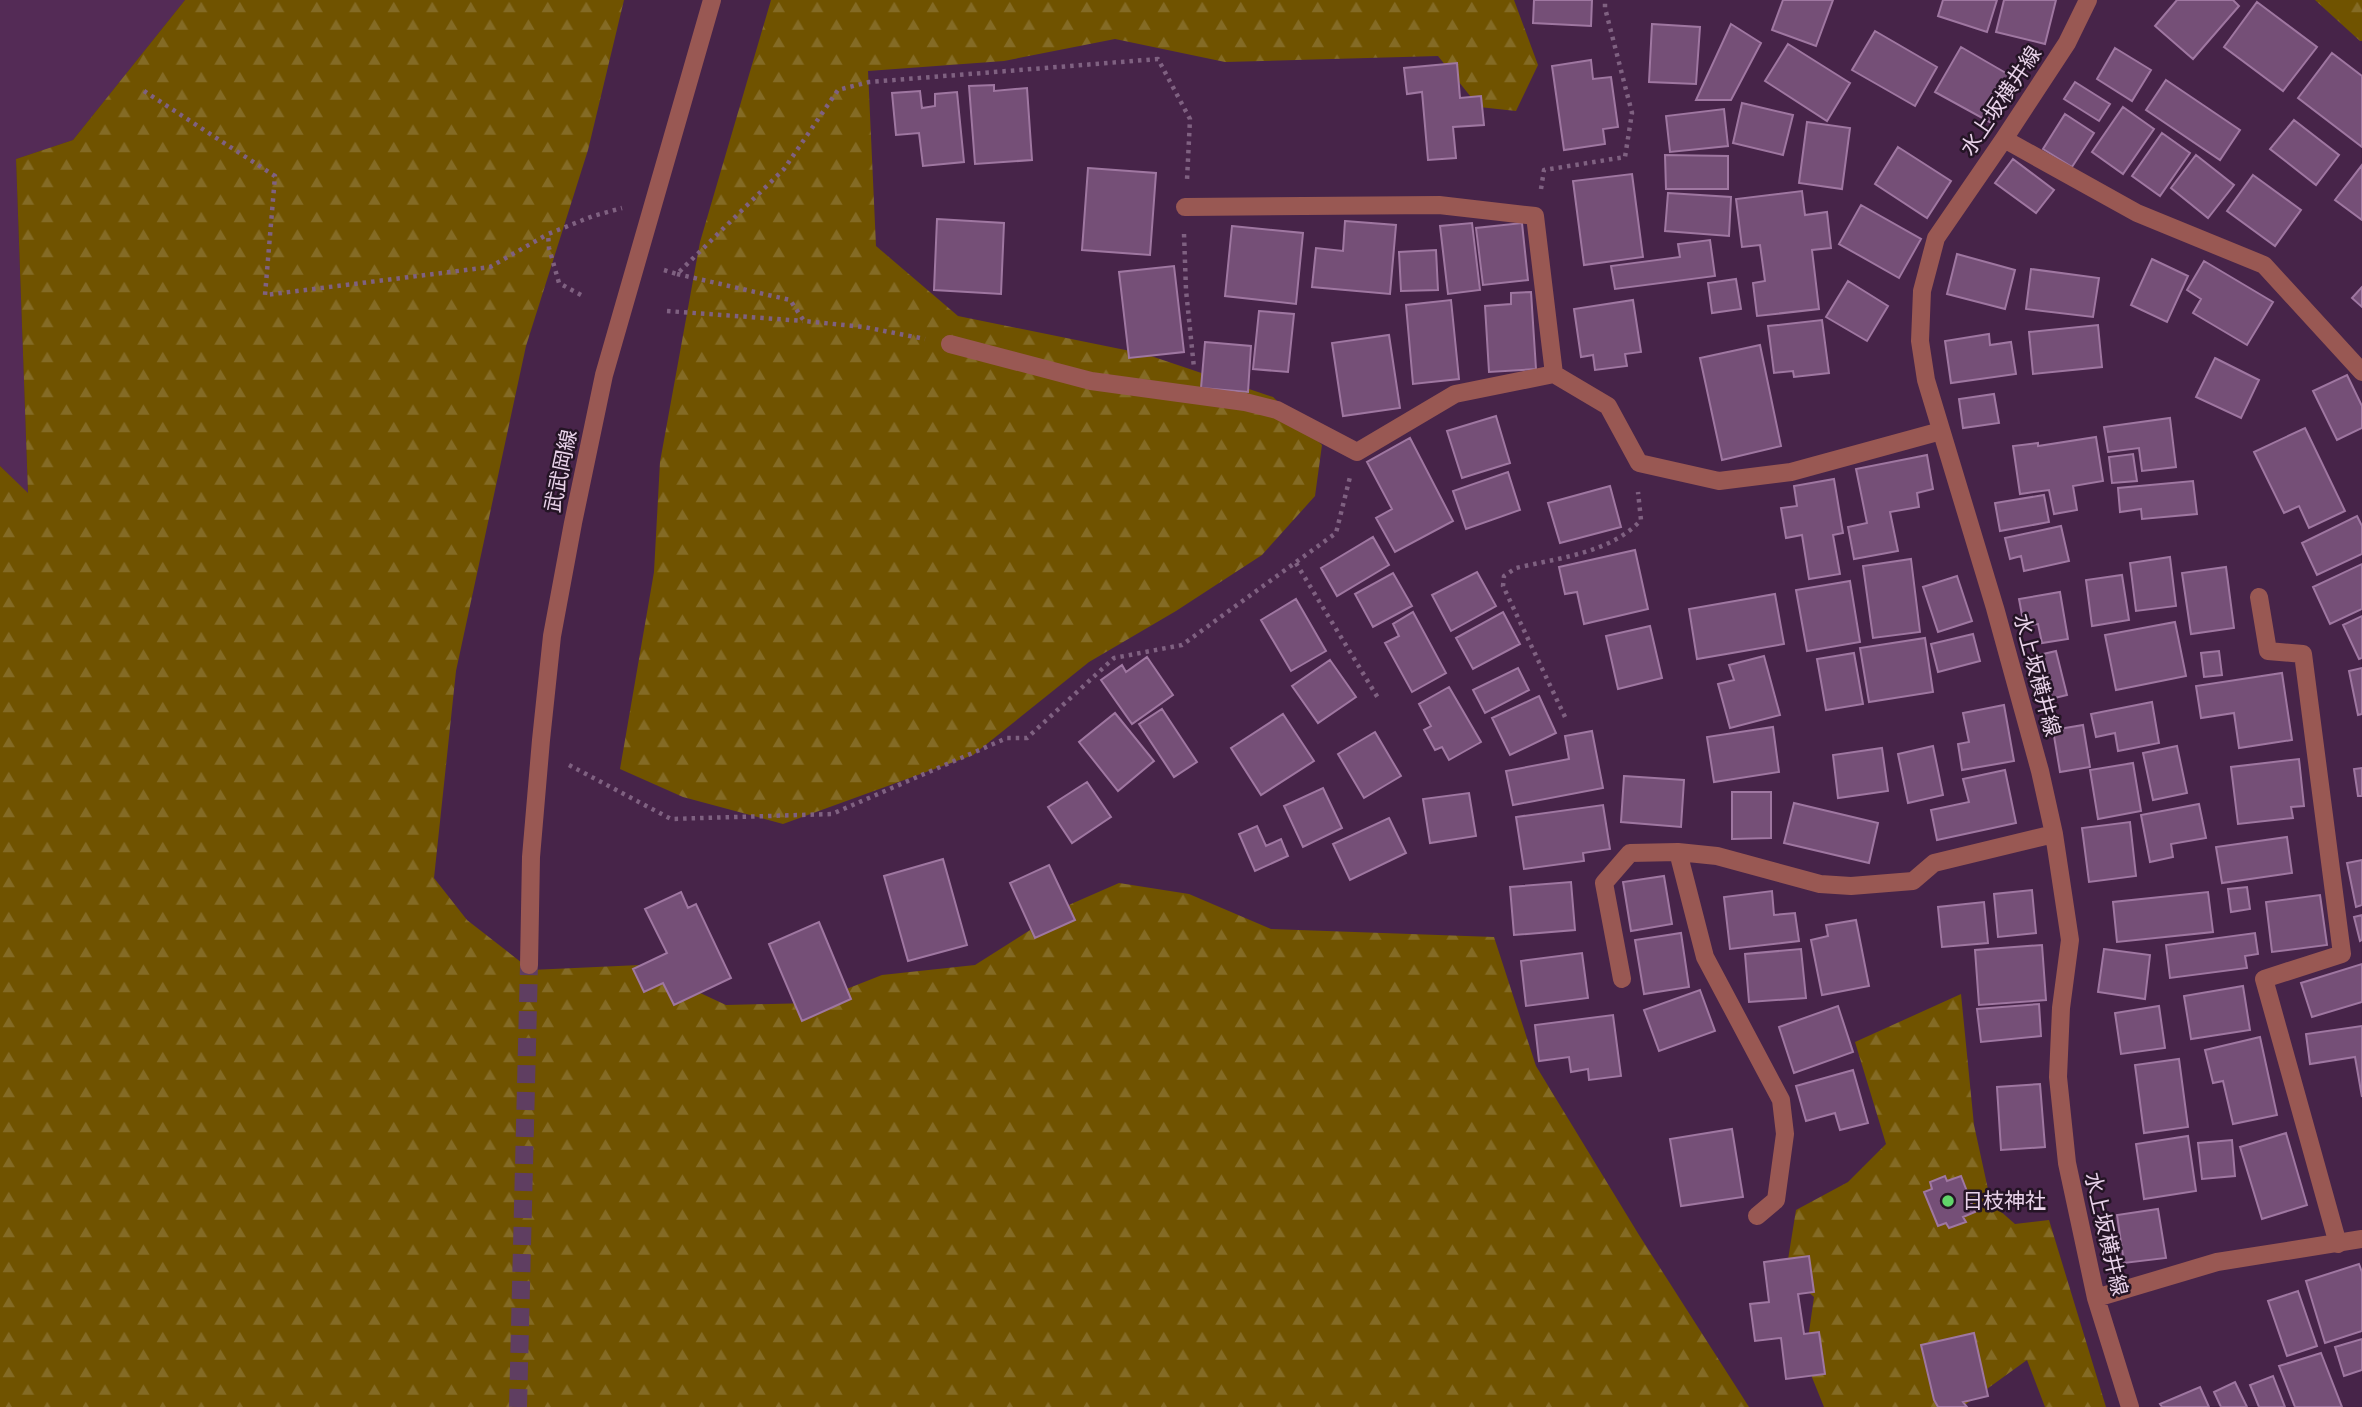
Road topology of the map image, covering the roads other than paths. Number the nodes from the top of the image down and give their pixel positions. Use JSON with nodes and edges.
{"nodes":[{"id":1,"x":712,"y":0,"type":"edge"},
{"id":2,"x":2088,"y":0,"type":"edge"},
{"id":3,"x":2004,"y":139,"type":"junction"},
{"id":4,"x":1185,"y":207,"type":"road end"},
{"id":5,"x":950,"y":344,"type":"road end"},
{"id":6,"x":2362,"y":372,"type":"edge"},
{"id":7,"x":1554,"y":374,"type":"junction"},
{"id":8,"x":1941,"y":431,"type":"junction"},
{"id":9,"x":2259,"y":597,"type":"dead end"},
{"id":10,"x":2054,"y":834,"type":"junction"},
{"id":11,"x":1678,"y":852,"type":"junction"},
{"id":12,"x":529,"y":965,"type":"tunnel mouth"},
{"id":13,"x":1622,"y":979,"type":"dead end"},
{"id":14,"x":1757,"y":1216,"type":"dead end"},
{"id":15,"x":2362,"y":1239,"type":"edge"},
{"id":16,"x":2338,"y":1244,"type":"junction"},
{"id":17,"x":2096,"y":1298,"type":"junction"},
{"id":18,"x":2130,"y":1407,"type":"edge"}],
"edges":[{"from":1,"to":12,"type":"street","name":"武武岡線"},
{"from":2,"to":3,"type":"street","name":"水上坂横井線"},
{"from":3,"to":6,"type":"street"},
{"from":3,"to":8,"type":"street","name":"水上坂横井線"},
{"from":4,"to":7,"type":"street"},
{"from":5,"to":7,"type":"street"},
{"from":7,"to":8,"type":"street"},
{"from":8,"to":10,"type":"street","name":"水上坂横井線"},
{"from":9,"to":16,"type":"street"},
{"from":10,"to":11,"type":"street"},
{"from":10,"to":17,"type":"street","name":"水上坂横井線"},
{"from":11,"to":13,"type":"street"},
{"from":11,"to":14,"type":"street"},
{"from":15,"to":16,"type":"street"},
{"from":16,"to":17,"type":"street"},
{"from":17,"to":18,"type":"street","name":"水上坂横井線"}]}
